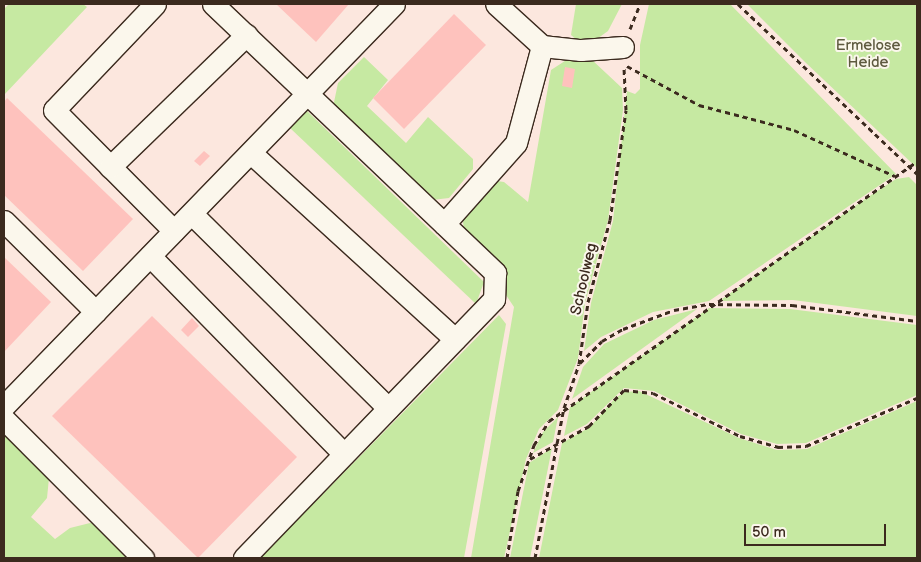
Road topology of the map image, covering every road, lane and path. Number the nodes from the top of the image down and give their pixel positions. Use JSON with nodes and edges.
{"nodes":[{"id":1,"x":155,"y":4,"type":"edge"},
{"id":2,"x":213,"y":4,"type":"edge"},
{"id":3,"x":394,"y":4,"type":"edge"},
{"id":4,"x":496,"y":4,"type":"edge"},
{"id":5,"x":640,"y":4,"type":"edge"},
{"id":6,"x":738,"y":4,"type":"edge"},
{"id":7,"x":246,"y":35,"type":"junction"},
{"id":8,"x":542,"y":46,"type":"junction"},
{"id":9,"x":623,"y":56,"type":"junction"},
{"id":10,"x":308,"y":94,"type":"junction"},
{"id":11,"x":251,"y":153,"type":"junction"},
{"id":12,"x":917,"y":161,"type":"edge"},
{"id":13,"x":908,"y":166,"type":"junction"},
{"id":14,"x":110,"y":167,"type":"junction"},
{"id":15,"x":917,"y":174,"type":"edge"},
{"id":16,"x":895,"y":176,"type":"junction"},
{"id":17,"x":192,"y":214,"type":"junction"},
{"id":18,"x":4,"y":221,"type":"edge"},
{"id":19,"x":444,"y":224,"type":"junction"},
{"id":20,"x":174,"y":232,"type":"junction"},
{"id":21,"x":150,"y":256,"type":"junction"},
{"id":22,"x":710,"y":304,"type":"junction"},
{"id":23,"x":96,"y":312,"type":"junction"},
{"id":24,"x":917,"y":321,"type":"edge"},
{"id":25,"x":455,"y":339,"type":"junction"},
{"id":26,"x":579,"y":364,"type":"junction"},
{"id":27,"x":8,"y":394,"type":"edge"},
{"id":28,"x":917,"y":398,"type":"edge"},
{"id":29,"x":388,"y":408,"type":"junction"},
{"id":30,"x":564,"y":408,"type":"junction"},
{"id":31,"x":4,"y":419,"type":"edge"},
{"id":32,"x":558,"y":442,"type":"junction"},
{"id":33,"x":344,"y":454,"type":"junction"},
{"id":34,"x":527,"y":462,"type":"junction"},
{"id":35,"x":143,"y":558,"type":"edge"},
{"id":36,"x":244,"y":558,"type":"edge"},
{"id":37,"x":508,"y":558,"type":"edge"},
{"id":38,"x":535,"y":558,"type":"edge"}],
"edges":[{"from":1,"to":14,"type":"lane"},
{"from":2,"to":7,"type":"lane"},
{"from":3,"to":10,"type":"lane"},
{"from":4,"to":8,"type":"lane"},
{"from":5,"to":9,"type":"path","name":"Schoolweg"},
{"from":6,"to":13,"type":"path"},
{"from":7,"to":10,"type":"lane"},
{"from":7,"to":14,"type":"lane"},
{"from":8,"to":9,"type":"lane"},
{"from":8,"to":19,"type":"lane"},
{"from":9,"to":16,"type":"path"},
{"from":9,"to":26,"type":"path","name":"Schoolweg"},
{"from":10,"to":11,"type":"lane"},
{"from":10,"to":19,"type":"lane"},
{"from":11,"to":17,"type":"lane"},
{"from":11,"to":25,"type":"lane"},
{"from":12,"to":13,"type":"path"},
{"from":13,"to":15,"type":"path"},
{"from":13,"to":16,"type":"path"},
{"from":14,"to":20,"type":"lane"},
{"from":16,"to":22,"type":"path"},
{"from":17,"to":20,"type":"lane"},
{"from":17,"to":29,"type":"lane"},
{"from":18,"to":23,"type":"lane"},
{"from":19,"to":25,"type":"lane"},
{"from":20,"to":21,"type":"lane"},
{"from":21,"to":23,"type":"lane"},
{"from":21,"to":33,"type":"lane"},
{"from":22,"to":24,"type":"path"},
{"from":22,"to":26,"type":"path"},
{"from":22,"to":30,"type":"path"},
{"from":23,"to":27,"type":"lane"},
{"from":25,"to":29,"type":"lane"},
{"from":26,"to":30,"type":"path","name":"Schoolweg"},
{"from":28,"to":32,"type":"path"},
{"from":29,"to":33,"type":"lane"},
{"from":30,"to":32,"type":"path","name":"Schoolweg"},
{"from":30,"to":34,"type":"path"},
{"from":31,"to":35,"type":"lane"},
{"from":32,"to":34,"type":"path"},
{"from":32,"to":38,"type":"path","name":"Schoolweg"},
{"from":33,"to":36,"type":"lane"},
{"from":34,"to":37,"type":"path"}]}
